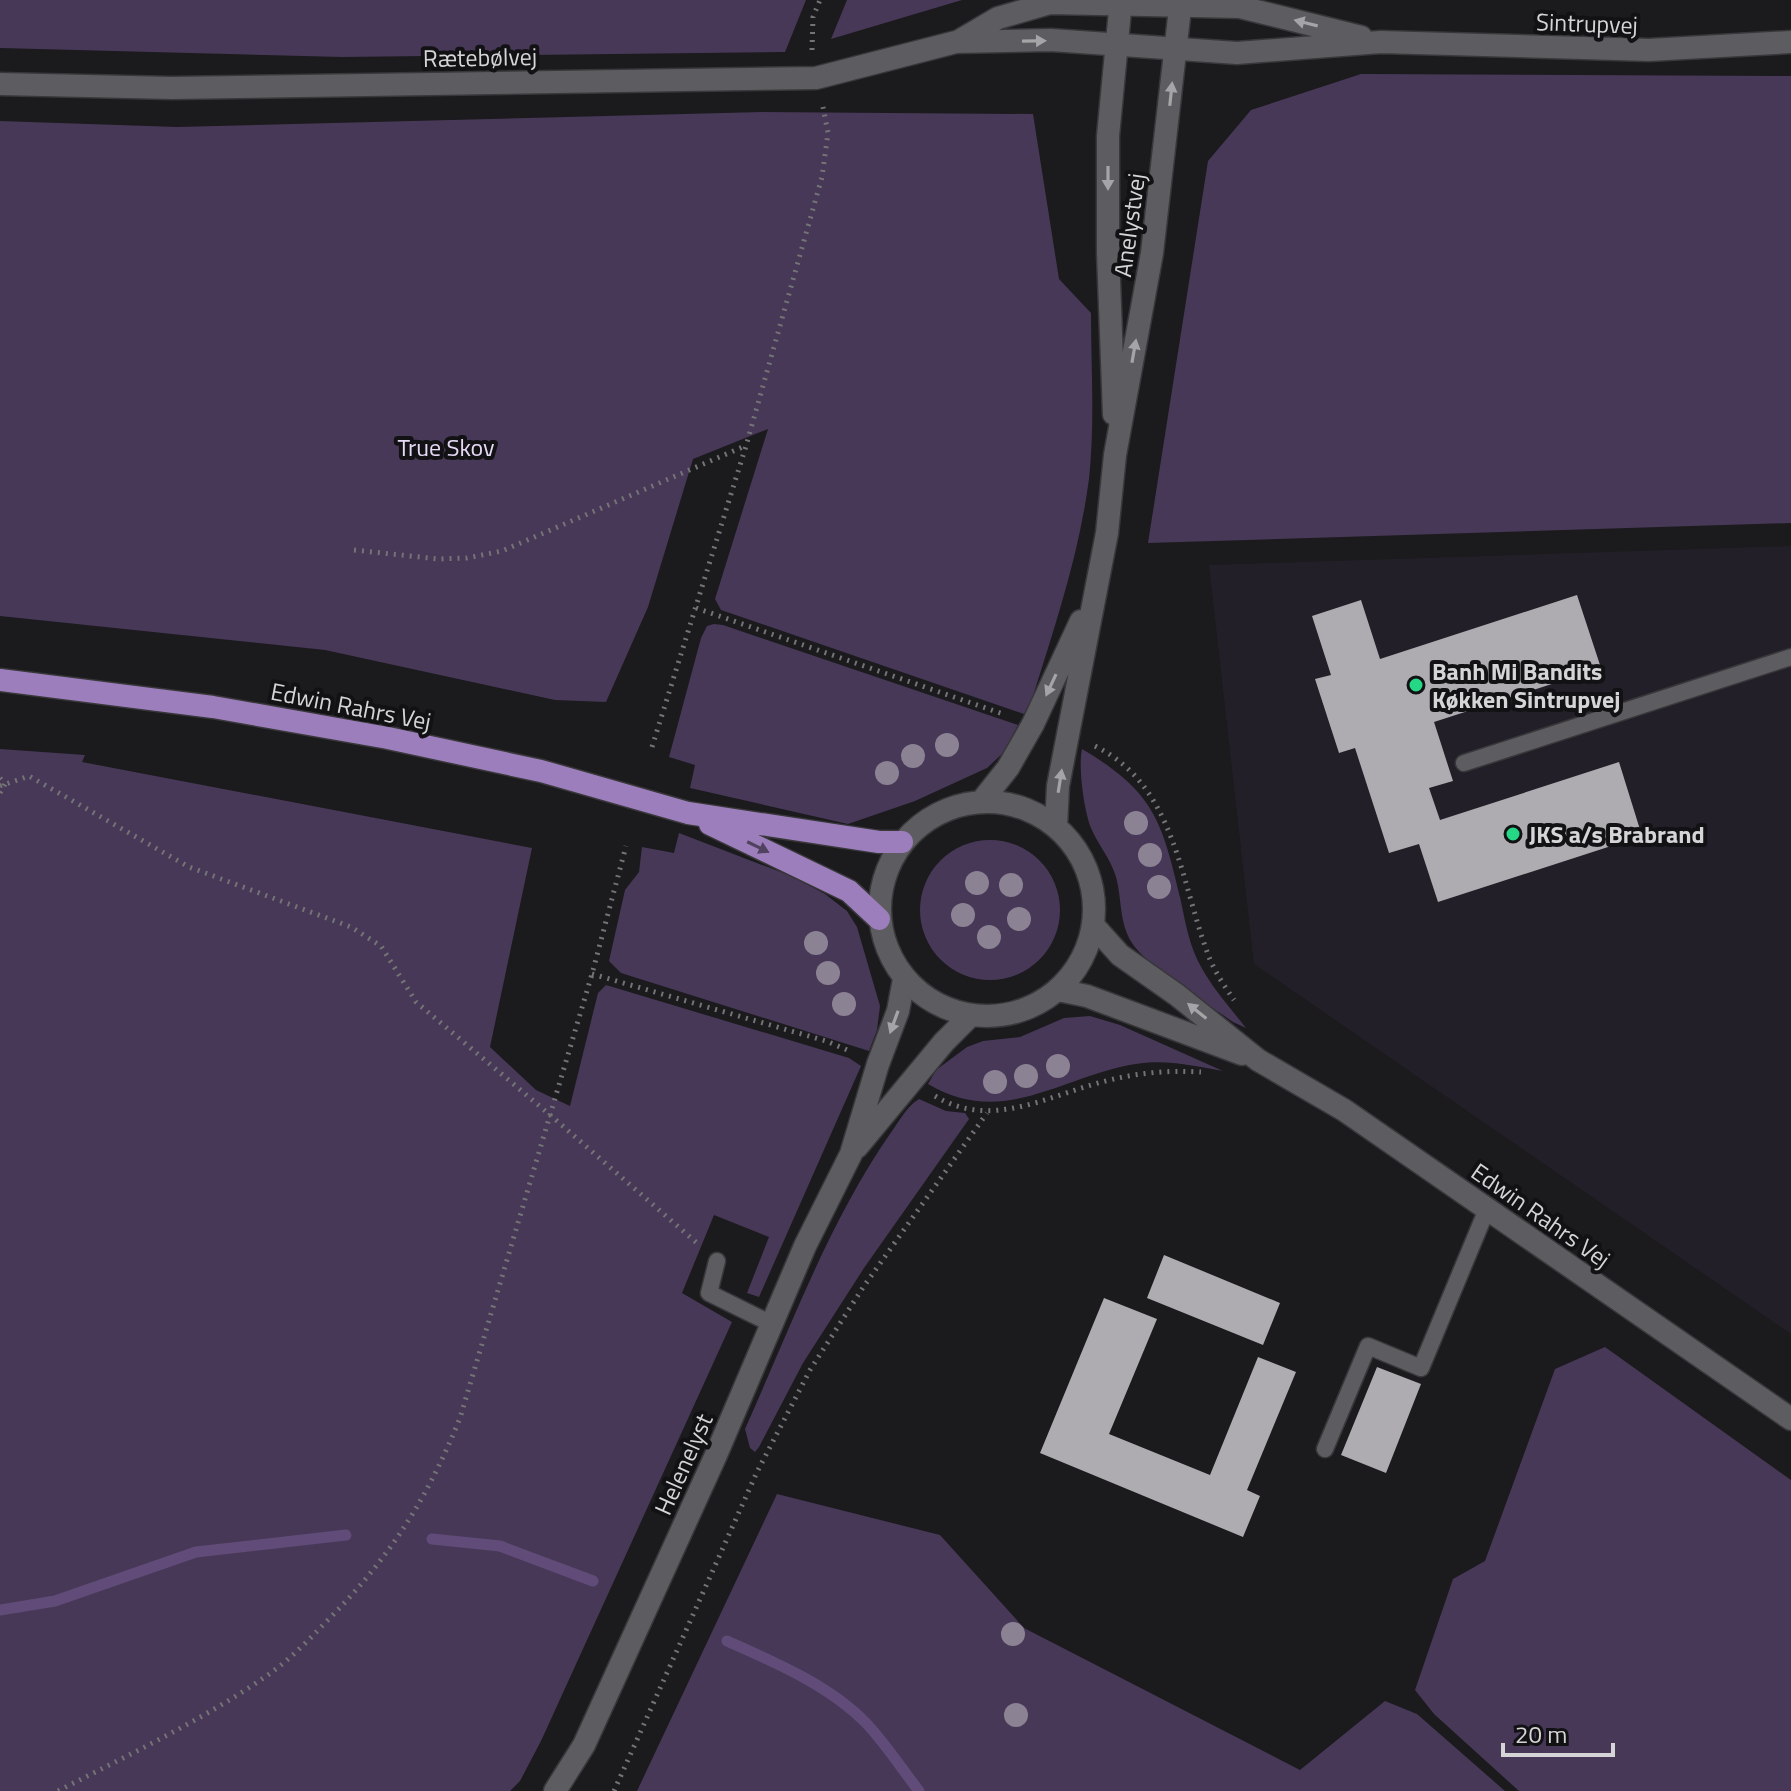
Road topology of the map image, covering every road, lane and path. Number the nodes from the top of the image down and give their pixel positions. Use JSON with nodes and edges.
{"nodes":[{"id":1,"x":820,"y":0,"type":"edge"},
{"id":2,"x":1121,"y":2,"type":"edge"},
{"id":3,"x":1180,"y":3,"type":"edge"},
{"id":4,"x":956,"y":42,"type":"junction"},
{"id":5,"x":1381,"y":42,"type":"junction"},
{"id":6,"x":1791,"y":42,"type":"edge"},
{"id":7,"x":1117,"y":44,"type":"junction"},
{"id":8,"x":1176,"y":47,"type":"junction"},
{"id":9,"x":816,"y":78,"type":"junction"},
{"id":10,"x":0,"y":84,"type":"edge"},
{"id":11,"x":746,"y":446,"type":"junction"},
{"id":12,"x":1115,"y":455,"type":"junction"},
{"id":13,"x":354,"y":550,"type":"dead end"},
{"id":14,"x":1093,"y":595,"type":"junction"},
{"id":15,"x":696,"y":608,"type":"junction"},
{"id":16,"x":1791,"y":657,"type":"edge"},
{"id":17,"x":0,"y":680,"type":"edge"},
{"id":18,"x":1033,"y":724,"type":"junction"},
{"id":19,"x":1069,"y":736,"type":"junction"},
{"id":20,"x":652,"y":747,"type":"dead end"},
{"id":21,"x":1464,"y":763,"type":"dead end"},
{"id":22,"x":0,"y":778,"type":"edge"},
{"id":23,"x":2,"y":785,"type":"edge"},
{"id":24,"x":0,"y":793,"type":"edge"},
{"id":25,"x":981,"y":802,"type":"junction"},
{"id":26,"x":688,"y":813,"type":"junction"},
{"id":27,"x":1056,"y":827,"type":"junction"},
{"id":28,"x":902,"y":842,"type":"junction"},
{"id":29,"x":626,"y":846,"type":"dead end"},
{"id":30,"x":879,"y":919,"type":"junction"},
{"id":31,"x":1093,"y":925,"type":"junction"},
{"id":32,"x":592,"y":974,"type":"junction"},
{"id":33,"x":904,"y":979,"type":"junction"},
{"id":34,"x":1058,"y":990,"type":"junction"},
{"id":35,"x":1237,"y":1006,"type":"dead end"},
{"id":36,"x":970,"y":1016,"type":"junction"},
{"id":37,"x":1258,"y":1060,"type":"junction"},
{"id":38,"x":878,"y":1064,"type":"junction"},
{"id":39,"x":1211,"y":1072,"type":"dead end"},
{"id":40,"x":912,"y":1083,"type":"junction"},
{"id":41,"x":987,"y":1113,"type":"junction"},
{"id":42,"x":549,"y":1114,"type":"junction"},
{"id":43,"x":851,"y":1154,"type":"junction"},
{"id":44,"x":1487,"y":1209,"type":"junction"},
{"id":45,"x":717,"y":1261,"type":"joint"},
{"id":46,"x":772,"y":1324,"type":"junction"},
{"id":47,"x":1791,"y":1419,"type":"edge"},
{"id":48,"x":1325,"y":1449,"type":"dead end"},
{"id":49,"x":58,"y":1791,"type":"edge"},
{"id":50,"x":555,"y":1791,"type":"edge"},
{"id":51,"x":614,"y":1791,"type":"edge"}],
"edges":[{"from":1,"to":9,"type":"path"},
{"from":2,"to":3,"type":"street","name":"Sintrupvej"},
{"from":2,"to":4,"type":"street","name":"Rætebølvej"},
{"from":2,"to":7,"type":"street","name":"Anelystvej"},
{"from":5,"to":3,"type":"street","name":"Sintrupvej","one_way":true},
{"from":3,"to":8,"type":"street","name":"Anelystvej"},
{"from":4,"to":7,"type":"street","name":"Rætebølvej","one_way":true},
{"from":4,"to":9,"type":"street","name":"Rætebølvej"},
{"from":5,"to":6,"type":"street","name":"Sintrupvej"},
{"from":5,"to":8,"type":"street","name":"Sintrupvej"},
{"from":7,"to":8,"type":"street","name":"Sintrupvej"},
{"from":7,"to":12,"type":"street","name":"Anelystvej","one_way":true},
{"from":12,"to":8,"type":"street","name":"Anelystvej","one_way":true},
{"from":9,"to":10,"type":"street","name":"Rætebølvej"},
{"from":9,"to":11,"type":"path"},
{"from":11,"to":13,"type":"path"},
{"from":11,"to":15,"type":"path"},
{"from":12,"to":14,"type":"street","name":"Anelystvej"},
{"from":14,"to":18,"type":"street","name":"Anelystvej","one_way":true},
{"from":14,"to":19,"type":"street","name":"Anelystvej"},
{"from":15,"to":18,"type":"path"},
{"from":15,"to":20,"type":"path"},
{"from":16,"to":21,"type":"lane"},
{"from":17,"to":26,"type":"highway","name":"Edwin Rahrs Vej"},
{"from":18,"to":25,"type":"street","name":"Anelystvej"},
{"from":27,"to":19,"type":"street","name":"Anelystvej","one_way":true},
{"from":19,"to":35,"type":"path"},
{"from":22,"to":23,"type":"path"},
{"from":23,"to":24,"type":"path"},
{"from":23,"to":42,"type":"path"},
{"from":25,"to":27,"type":"street"},
{"from":25,"to":28,"type":"street"},
{"from":26,"to":28,"type":"highway"},
{"from":26,"to":30,"type":"highway","one_way":true},
{"from":27,"to":31,"type":"street"},
{"from":28,"to":30,"type":"street"},
{"from":29,"to":32,"type":"path"},
{"from":30,"to":33,"type":"street"},
{"from":31,"to":34,"type":"street"},
{"from":37,"to":31,"type":"street","name":"Edwin Rahrs Vej","one_way":true},
{"from":32,"to":38,"type":"path"},
{"from":32,"to":42,"type":"path"},
{"from":33,"to":36,"type":"street"},
{"from":33,"to":38,"type":"street","name":"Helenelyst","one_way":true},
{"from":34,"to":36,"type":"street"},
{"from":34,"to":37,"type":"street","name":"Edwin Rahrs Vej"},
{"from":36,"to":40,"type":"street","name":"Helenelyst"},
{"from":37,"to":44,"type":"street","name":"Edwin Rahrs Vej"},
{"from":38,"to":43,"type":"street","name":"Helenelyst"},
{"from":39,"to":41,"type":"path"},
{"from":40,"to":41,"type":"path"},
{"from":40,"to":43,"type":"street","name":"Helenelyst"},
{"from":41,"to":51,"type":"path"},
{"from":42,"to":45,"type":"path"},
{"from":42,"to":49,"type":"path"},
{"from":43,"to":46,"type":"street","name":"Helenelyst"},
{"from":44,"to":47,"type":"street","name":"Edwin Rahrs Vej"},
{"from":44,"to":48,"type":"lane"},
{"from":45,"to":46,"type":"lane"},
{"from":46,"to":50,"type":"street","name":"Helenelyst"}]}
